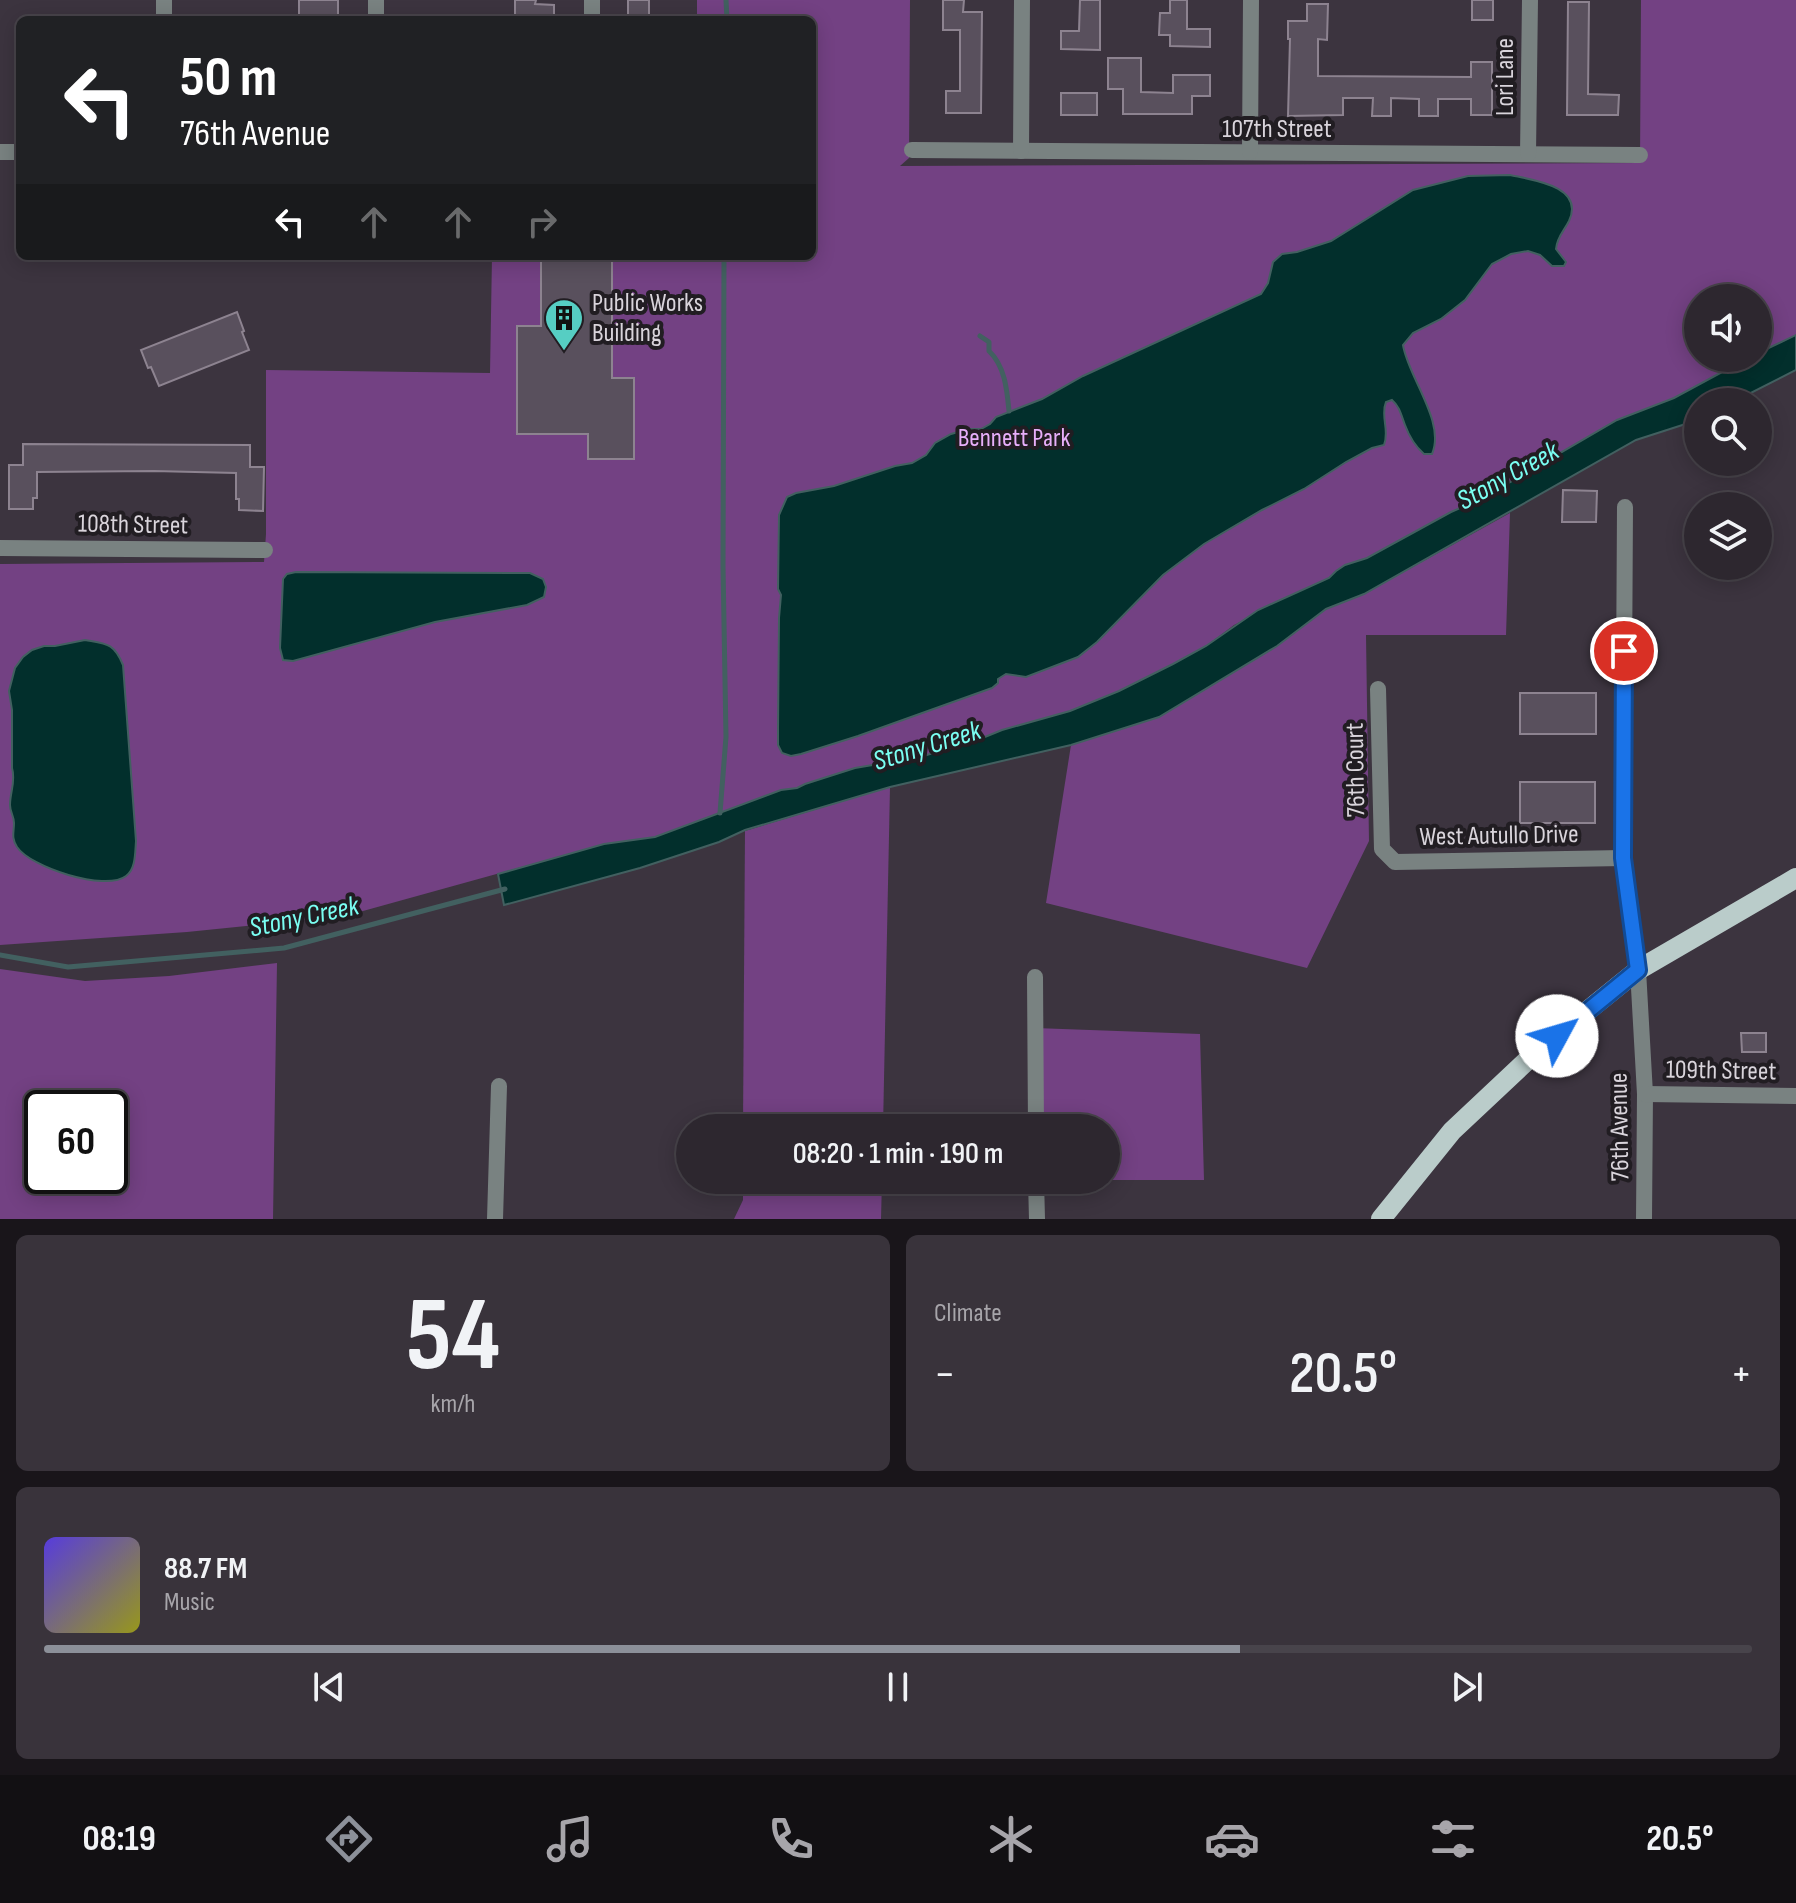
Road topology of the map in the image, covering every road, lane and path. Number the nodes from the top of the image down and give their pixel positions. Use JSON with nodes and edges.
{"nodes":[{"id":1,"x":1022,"y":0,"type":"edge"},
{"id":2,"x":1251,"y":0,"type":"edge"},
{"id":3,"x":1530,"y":0,"type":"edge"},
{"id":4,"x":912,"y":150,"type":"dead end"},
{"id":5,"x":1021,"y":151,"type":"junction"},
{"id":6,"x":1250,"y":152,"type":"junction"},
{"id":7,"x":1528,"y":154,"type":"junction"},
{"id":8,"x":1640,"y":155,"type":"dead end"},
{"id":9,"x":1625,"y":507,"type":"dead end"},
{"id":10,"x":0,"y":548,"type":"edge"},
{"id":11,"x":265,"y":550,"type":"dead end"},
{"id":12,"x":1378,"y":689,"type":"dead end"},
{"id":13,"x":1382,"y":849,"type":"joint"},
{"id":14,"x":1623,"y":858,"type":"junction"},
{"id":15,"x":1796,"y":878,"type":"edge"},
{"id":16,"x":1638,"y":970,"type":"junction"},
{"id":17,"x":1035,"y":977,"type":"dead end"},
{"id":18,"x":499,"y":1086,"type":"dead end"},
{"id":19,"x":1645,"y":1094,"type":"junction"},
{"id":20,"x":1796,"y":1096,"type":"edge"},
{"id":21,"x":1036,"y":1114,"type":"edge"},
{"id":22,"x":1036,"y":1194,"type":"edge"},
{"id":23,"x":495,"y":1219,"type":"edge"},
{"id":24,"x":1037,"y":1219,"type":"edge"},
{"id":25,"x":1381,"y":1219,"type":"edge"},
{"id":26,"x":1644,"y":1219,"type":"edge"}],
"edges":[{"from":1,"to":5,"type":"street"},
{"from":2,"to":6,"type":"street"},
{"from":3,"to":7,"type":"street","name":"Lori Lane"},
{"from":4,"to":5,"type":"street","name":"107th Street"},
{"from":5,"to":6,"type":"street","name":"107th Street"},
{"from":6,"to":7,"type":"street","name":"107th Street"},
{"from":7,"to":8,"type":"street","name":"107th Street"},
{"from":9,"to":14,"type":"street","name":"76th Avenue"},
{"from":10,"to":11,"type":"street","name":"108th Street"},
{"from":12,"to":13,"type":"street","name":"76th Court"},
{"from":13,"to":14,"type":"street","name":"West Autullo Drive"},
{"from":14,"to":16,"type":"street","name":"76th Avenue"},
{"from":15,"to":16,"type":"main road"},
{"from":16,"to":19,"type":"street","name":"76th Avenue"},
{"from":16,"to":25,"type":"main road"},
{"from":17,"to":21,"type":"street"},
{"from":18,"to":23,"type":"street"},
{"from":19,"to":20,"type":"street","name":"109th Street"},
{"from":19,"to":26,"type":"street","name":"76th Avenue"},
{"from":22,"to":24,"type":"street"}]}
